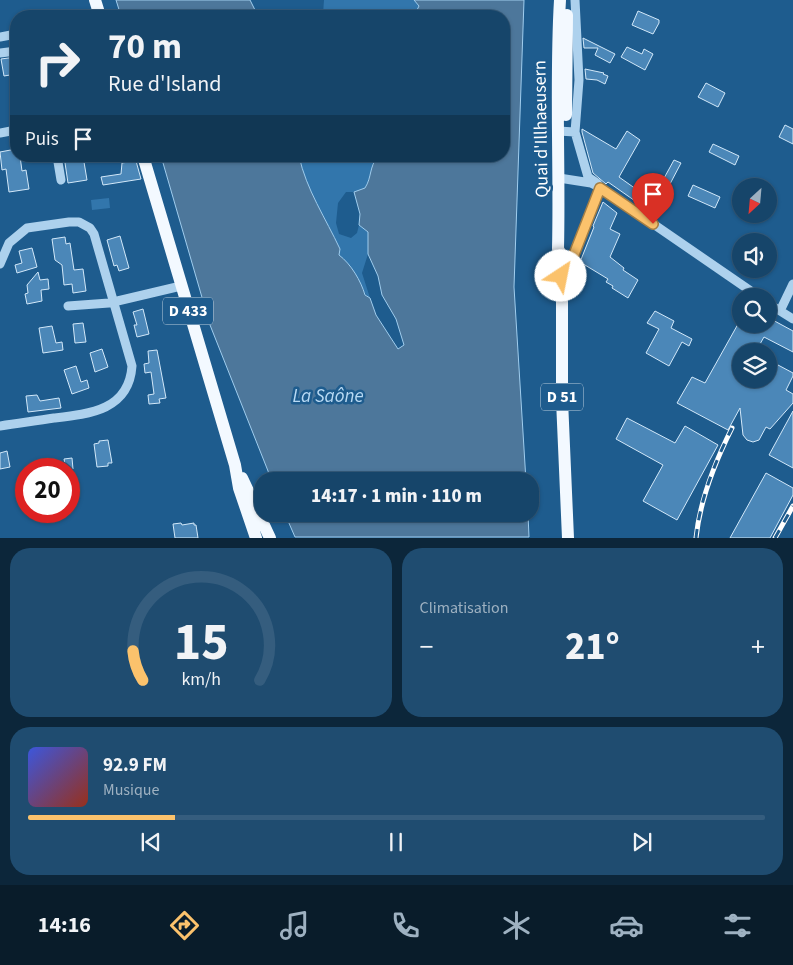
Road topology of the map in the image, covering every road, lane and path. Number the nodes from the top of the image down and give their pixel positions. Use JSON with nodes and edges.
{"nodes":[{"id":1,"x":560,"y":0,"type":"edge"},
{"id":2,"x":567,"y":0,"type":"edge"},
{"id":3,"x":576,"y":0,"type":"edge"},
{"id":4,"x":566,"y":132,"type":"junction"},
{"id":5,"x":58,"y":162,"type":"edge"},
{"id":6,"x":145,"y":162,"type":"edge"},
{"id":7,"x":562,"y":178,"type":"junction"},
{"id":8,"x":60,"y":180,"type":"dead end"},
{"id":9,"x":600,"y":191,"type":"junction"},
{"id":10,"x":0,"y":264,"type":"edge"},
{"id":11,"x":561,"y":276,"type":"junction"},
{"id":12,"x":793,"y":284,"type":"edge"},
{"id":13,"x":182,"y":286,"type":"junction"},
{"id":14,"x":746,"y":288,"type":"edge"},
{"id":15,"x":114,"y":302,"type":"junction"},
{"id":16,"x":68,"y":306,"type":"dead end"},
{"id":17,"x":777,"y":309,"type":"edge"},
{"id":18,"x":780,"y":311,"type":"junction"},
{"id":19,"x":793,"y":318,"type":"edge"},
{"id":20,"x":0,"y":416,"type":"edge"},
{"id":21,"x":13,"y":424,"type":"junction"},
{"id":22,"x":0,"y":426,"type":"edge"},
{"id":23,"x":235,"y":464,"type":"junction"},
{"id":24,"x":256,"y":538,"type":"edge"},
{"id":25,"x":270,"y":538,"type":"edge"},
{"id":26,"x":568,"y":538,"type":"edge"}],
"edges":[{"from":1,"to":4,"type":"main road","name":"Quai d'Illhaeusern","number":"D 51"},
{"from":2,"to":4,"type":"main road","name":"Quai d'Illhaeusern","number":"D 51"},
{"from":3,"to":4,"type":"street"},
{"from":4,"to":7,"type":"main road","name":"Quai d'Illhaeusern","number":"D 51"},
{"from":4,"to":9,"type":"street"},
{"from":5,"to":8,"type":"street"},
{"from":6,"to":13,"type":"main road","number":"D 433"},
{"from":7,"to":9,"type":"street"},
{"from":7,"to":11,"type":"main road","name":"Quai d'Illhaeusern","number":"D 51"},
{"from":9,"to":11,"type":"street"},
{"from":9,"to":14,"type":"street"},
{"from":10,"to":15,"type":"street"},
{"from":11,"to":26,"type":"main road","name":"Quai d'Illhaeusern","number":"D 51"},
{"from":12,"to":18,"type":"street"},
{"from":13,"to":15,"type":"street"},
{"from":13,"to":23,"type":"main road","number":"D 433"},
{"from":15,"to":16,"type":"street"},
{"from":15,"to":21,"type":"street"},
{"from":17,"to":18,"type":"street"},
{"from":18,"to":19,"type":"street"},
{"from":20,"to":21,"type":"street"},
{"from":21,"to":22,"type":"street"},
{"from":23,"to":24,"type":"main road","number":"D 433"},
{"from":23,"to":25,"type":"main road","number":"D 433"}]}
